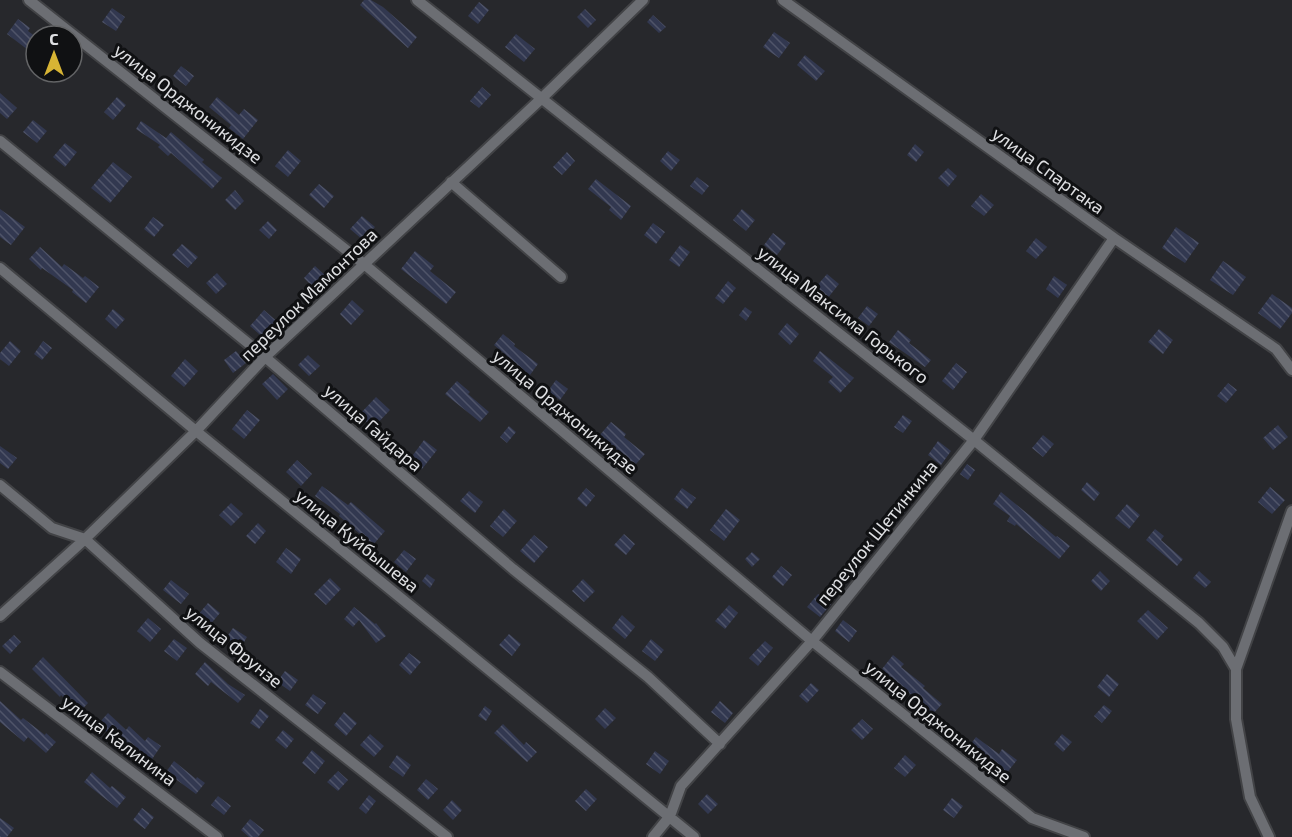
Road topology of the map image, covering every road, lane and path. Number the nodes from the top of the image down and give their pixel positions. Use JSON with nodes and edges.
{"nodes":[{"id":1,"x":29,"y":0,"type":"edge"},
{"id":2,"x":417,"y":0,"type":"edge"},
{"id":3,"x":643,"y":0,"type":"edge"},
{"id":4,"x":783,"y":0,"type":"edge"},
{"id":5,"x":542,"y":98,"type":"junction"},
{"id":6,"x":0,"y":141,"type":"edge"},
{"id":7,"x":451,"y":182,"type":"junction"},
{"id":8,"x":1114,"y":238,"type":"junction"},
{"id":9,"x":364,"y":264,"type":"junction"},
{"id":10,"x":0,"y":268,"type":"edge"},
{"id":11,"x":561,"y":277,"type":"dead end"},
{"id":12,"x":266,"y":357,"type":"junction"},
{"id":13,"x":1292,"y":370,"type":"edge"},
{"id":14,"x":196,"y":431,"type":"junction"},
{"id":15,"x":974,"y":440,"type":"junction"},
{"id":16,"x":0,"y":485,"type":"edge"},
{"id":17,"x":1292,"y":511,"type":"edge"},
{"id":18,"x":85,"y":539,"type":"junction"},
{"id":19,"x":0,"y":616,"type":"edge"},
{"id":20,"x":812,"y":641,"type":"junction"},
{"id":21,"x":1236,"y":669,"type":"junction"},
{"id":22,"x":0,"y":672,"type":"edge"},
{"id":23,"x":720,"y":744,"type":"junction"},
{"id":24,"x":670,"y":816,"type":"junction"},
{"id":25,"x":217,"y":837,"type":"edge"},
{"id":26,"x":447,"y":837,"type":"edge"},
{"id":27,"x":653,"y":837,"type":"edge"},
{"id":28,"x":694,"y":837,"type":"edge"},
{"id":29,"x":1084,"y":837,"type":"edge"},
{"id":30,"x":1269,"y":837,"type":"edge"}],
"edges":[{"from":1,"to":9,"type":"street","name":"улица Орджоникидзе"},
{"from":2,"to":5,"type":"street","name":"улица Максима Горького"},
{"from":3,"to":5,"type":"street","name":"переулок Мамонтова"},
{"from":4,"to":8,"type":"street","name":"улица Спартака"},
{"from":5,"to":7,"type":"street","name":"переулок Мамонтова"},
{"from":5,"to":15,"type":"street","name":"улица Максима Горького"},
{"from":6,"to":12,"type":"street","name":"улица Гайдара"},
{"from":7,"to":9,"type":"street","name":"переулок Мамонтова"},
{"from":7,"to":11,"type":"street"},
{"from":8,"to":13,"type":"street","name":"улица Спартака"},
{"from":8,"to":15,"type":"street","name":"переулок Щетинкина"},
{"from":9,"to":12,"type":"street","name":"переулок Мамонтова"},
{"from":9,"to":20,"type":"street","name":"улица Орджоникидзе"},
{"from":10,"to":14,"type":"street","name":"улица Куйбышева"},
{"from":12,"to":14,"type":"street","name":"переулок Мамонтова"},
{"from":12,"to":23,"type":"street","name":"улица Гайдара"},
{"from":14,"to":18,"type":"street","name":"переулок Мамонтова"},
{"from":14,"to":24,"type":"street","name":"улица Куйбышева"},
{"from":15,"to":20,"type":"street","name":"переулок Щетинкина"},
{"from":15,"to":21,"type":"street","name":"улица Максима Горького"},
{"from":16,"to":18,"type":"street","name":"улица Фрунзе"},
{"from":17,"to":21,"type":"street"},
{"from":18,"to":19,"type":"street","name":"переулок Мамонтова"},
{"from":18,"to":26,"type":"street","name":"улица Фрунзе"},
{"from":20,"to":23,"type":"street","name":"переулок Щетинкина"},
{"from":20,"to":29,"type":"street","name":"улица Орджоникидзе"},
{"from":21,"to":30,"type":"street"},
{"from":22,"to":25,"type":"street","name":"улица Калинина"},
{"from":23,"to":24,"type":"street","name":"переулок Щетинкина"},
{"from":24,"to":27,"type":"street","name":"переулок Щетинкина"},
{"from":24,"to":28,"type":"street","name":"улица Куйбышева"}]}
